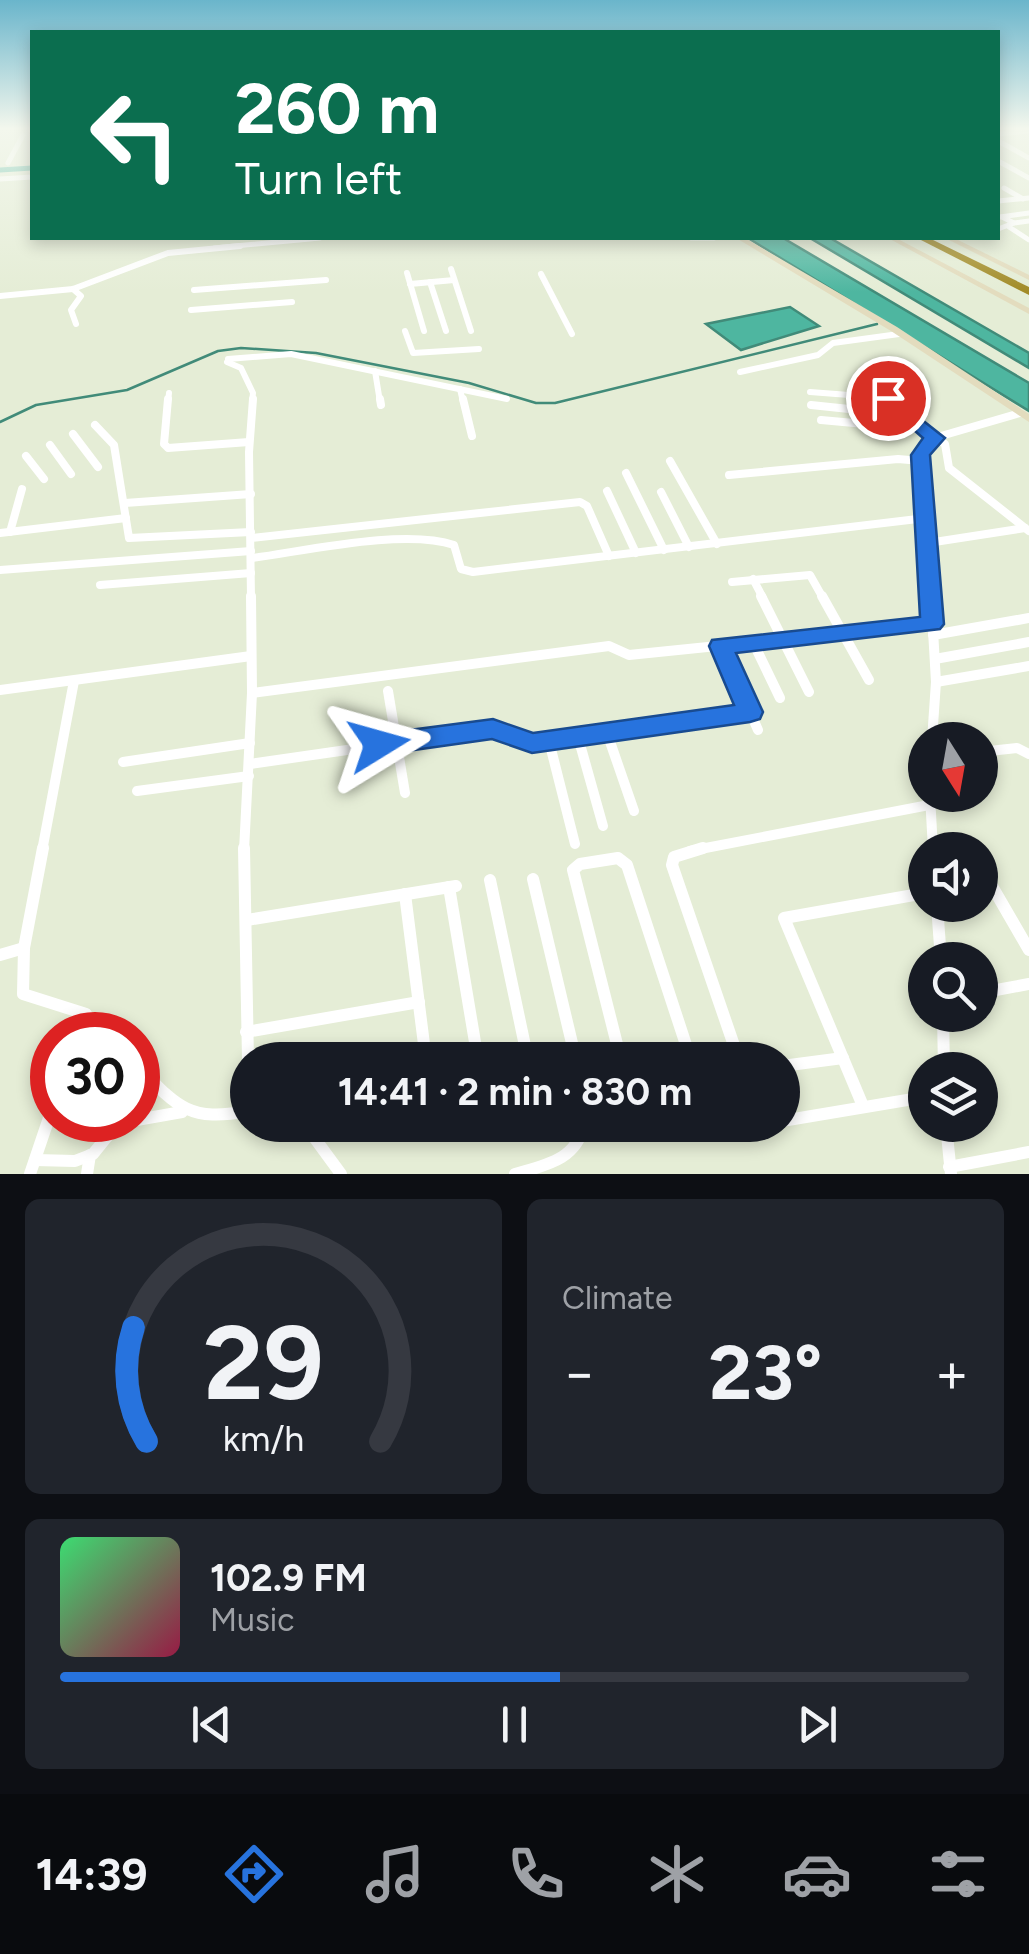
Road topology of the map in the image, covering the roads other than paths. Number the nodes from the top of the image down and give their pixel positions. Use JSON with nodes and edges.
{"nodes":[{"id":1,"x":1000,"y":187,"type":"edge"},
{"id":2,"x":1000,"y":200,"type":"edge"},
{"id":3,"x":1027,"y":200,"type":"edge"},
{"id":4,"x":1000,"y":201,"type":"edge"},
{"id":5,"x":1016,"y":210,"type":"dead end"},
{"id":6,"x":1029,"y":213,"type":"edge"},
{"id":7,"x":1000,"y":217,"type":"edge"},
{"id":8,"x":1029,"y":221,"type":"edge"},
{"id":9,"x":1011,"y":225,"type":"junction"},
{"id":10,"x":1000,"y":228,"type":"edge"},
{"id":11,"x":300,"y":240,"type":"edge"},
{"id":12,"x":743,"y":240,"type":"edge"},
{"id":13,"x":895,"y":240,"type":"edge"},
{"id":14,"x":926,"y":240,"type":"edge"},
{"id":15,"x":938,"y":240,"type":"edge"},
{"id":16,"x":953,"y":240,"type":"edge"},
{"id":17,"x":1029,"y":240,"type":"edge"},
{"id":18,"x":450,"y":269,"type":"dead end"},
{"id":19,"x":406,"y":274,"type":"dead end"},
{"id":20,"x":541,"y":274,"type":"dead end"},
{"id":21,"x":1029,"y":278,"type":"edge"},
{"id":22,"x":326,"y":280,"type":"dead end"},
{"id":23,"x":454,"y":280,"type":"junction"},
{"id":24,"x":430,"y":282,"type":"junction"},
{"id":25,"x":410,"y":284,"type":"junction"},
{"id":26,"x":73,"y":289,"type":"junction"},
{"id":27,"x":1029,"y":289,"type":"edge"},
{"id":28,"x":194,"y":290,"type":"dead end"},
{"id":29,"x":0,"y":296,"type":"edge"},
{"id":30,"x":292,"y":302,"type":"dead end"},
{"id":31,"x":1029,"y":302,"type":"edge"},
{"id":32,"x":1012,"y":303,"type":"junction"},
{"id":33,"x":191,"y":310,"type":"dead end"},
{"id":34,"x":1029,"y":311,"type":"edge"},
{"id":35,"x":76,"y":324,"type":"dead end"},
{"id":36,"x":424,"y":331,"type":"dead end"},
{"id":37,"x":446,"y":331,"type":"dead end"},
{"id":38,"x":472,"y":331,"type":"dead end"},
{"id":39,"x":405,"y":332,"type":"dead end"},
{"id":40,"x":896,"y":332,"type":"junction"},
{"id":41,"x":572,"y":334,"type":"dead end"},
{"id":42,"x":479,"y":349,"type":"dead end"},
{"id":43,"x":374,"y":371,"type":"junction"},
{"id":44,"x":740,"y":372,"type":"dead end"},
{"id":45,"x":460,"y":389,"type":"junction"},
{"id":46,"x":810,"y":392,"type":"dead end"},
{"id":47,"x":168,"y":393,"type":"dead end"},
{"id":48,"x":506,"y":399,"type":"dead end"},
{"id":49,"x":381,"y":405,"type":"dead end"},
{"id":50,"x":811,"y":405,"type":"dead end"},
{"id":51,"x":906,"y":415,"type":"junction"},
{"id":52,"x":1025,"y":416,"type":"edge"},
{"id":53,"x":822,"y":420,"type":"dead end"},
{"id":54,"x":95,"y":424,"type":"dead end"},
{"id":55,"x":920,"y":429,"type":"junction"},
{"id":56,"x":73,"y":434,"type":"dead end"},
{"id":57,"x":472,"y":436,"type":"dead end"},
{"id":58,"x":938,"y":437,"type":"junction"},
{"id":59,"x":249,"y":442,"type":"junction"},
{"id":60,"x":50,"y":445,"type":"dead end"},
{"id":61,"x":26,"y":456,"type":"dead end"},
{"id":62,"x":670,"y":461,"type":"dead end"},
{"id":63,"x":921,"y":461,"type":"junction"},
{"id":64,"x":98,"y":467,"type":"dead end"},
{"id":65,"x":626,"y":473,"type":"dead end"},
{"id":66,"x":71,"y":474,"type":"dead end"},
{"id":67,"x":728,"y":475,"type":"dead end"},
{"id":68,"x":44,"y":479,"type":"dead end"},
{"id":69,"x":22,"y":489,"type":"dead end"},
{"id":70,"x":607,"y":490,"type":"dead end"},
{"id":71,"x":661,"y":492,"type":"dead end"},
{"id":72,"x":252,"y":494,"type":"junction"},
{"id":73,"x":125,"y":503,"type":"junction"},
{"id":74,"x":126,"y":518,"type":"junction"},
{"id":75,"x":926,"y":518,"type":"junction"},
{"id":76,"x":1027,"y":529,"type":"edge"},
{"id":77,"x":5,"y":532,"type":"edge"},
{"id":78,"x":251,"y":535,"type":"junction"},
{"id":79,"x":928,"y":543,"type":"junction"},
{"id":80,"x":717,"y":544,"type":"junction"},
{"id":81,"x":688,"y":547,"type":"junction"},
{"id":82,"x":664,"y":550,"type":"junction"},
{"id":83,"x":636,"y":552,"type":"junction"},
{"id":84,"x":252,"y":555,"type":"junction"},
{"id":85,"x":609,"y":556,"type":"junction"},
{"id":86,"x":0,"y":570,"type":"edge"},
{"id":87,"x":251,"y":573,"type":"junction"},
{"id":88,"x":752,"y":579,"type":"junction"},
{"id":89,"x":732,"y":582,"type":"dead end"},
{"id":90,"x":100,"y":585,"type":"dead end"},
{"id":91,"x":1029,"y":618,"type":"edge"},
{"id":92,"x":933,"y":629,"type":"junction"},
{"id":93,"x":843,"y":633,"type":"junction"},
{"id":94,"x":782,"y":639,"type":"junction"},
{"id":95,"x":754,"y":642,"type":"junction"},
{"id":96,"x":1029,"y":642,"type":"edge"},
{"id":97,"x":721,"y":646,"type":"junction"},
{"id":98,"x":251,"y":656,"type":"junction"},
{"id":99,"x":935,"y":660,"type":"junction"},
{"id":100,"x":1029,"y":666,"type":"edge"},
{"id":101,"x":74,"y":680,"type":"junction"},
{"id":102,"x":869,"y":680,"type":"dead end"},
{"id":103,"x":936,"y":682,"type":"junction"},
{"id":104,"x":0,"y":690,"type":"edge"},
{"id":105,"x":388,"y":691,"type":"dead end"},
{"id":106,"x":809,"y":692,"type":"dead end"},
{"id":107,"x":252,"y":693,"type":"junction"},
{"id":108,"x":780,"y":698,"type":"dead end"},
{"id":109,"x":750,"y":712,"type":"junction"},
{"id":110,"x":933,"y":722,"type":"edge"},
{"id":111,"x":758,"y":730,"type":"dead end"},
{"id":112,"x":607,"y":733,"type":"junction"},
{"id":113,"x":578,"y":737,"type":"junction"},
{"id":114,"x":549,"y":741,"type":"junction"},
{"id":115,"x":396,"y":742,"type":"junction"},
{"id":116,"x":250,"y":743,"type":"junction"},
{"id":117,"x":998,"y":750,"type":"edge"},
{"id":118,"x":1029,"y":754,"type":"edge"},
{"id":119,"x":124,"y":762,"type":"dead end"},
{"id":120,"x":249,"y":770,"type":"junction"},
{"id":121,"x":137,"y":792,"type":"dead end"},
{"id":122,"x":406,"y":793,"type":"dead end"},
{"id":123,"x":908,"y":805,"type":"edge"},
{"id":124,"x":634,"y":811,"type":"dead end"},
{"id":125,"x":603,"y":826,"type":"dead end"},
{"id":126,"x":575,"y":844,"type":"dead end"},
{"id":127,"x":534,"y":879,"type":"dead end"},
{"id":128,"x":490,"y":880,"type":"dead end"},
{"id":129,"x":453,"y":886,"type":"joint"},
{"id":130,"x":405,"y":894,"type":"junction"},
{"id":131,"x":908,"y":895,"type":"edge"},
{"id":132,"x":998,"y":895,"type":"edge"},
{"id":133,"x":247,"y":920,"type":"junction"},
{"id":134,"x":24,"y":948,"type":"junction"},
{"id":135,"x":1029,"y":950,"type":"edge"},
{"id":136,"x":0,"y":954,"type":"edge"},
{"id":137,"x":1029,"y":984,"type":"edge"},
{"id":138,"x":998,"y":990,"type":"edge"},
{"id":139,"x":419,"y":1002,"type":"junction"},
{"id":140,"x":80,"y":1012,"type":"edge"},
{"id":141,"x":246,"y":1032,"type":"junction"},
{"id":142,"x":247,"y":1042,"type":"edge"},
{"id":143,"x":424,"y":1042,"type":"edge"},
{"id":144,"x":475,"y":1042,"type":"edge"},
{"id":145,"x":524,"y":1042,"type":"edge"},
{"id":146,"x":572,"y":1042,"type":"edge"},
{"id":147,"x":616,"y":1042,"type":"edge"},
{"id":148,"x":685,"y":1042,"type":"edge"},
{"id":149,"x":733,"y":1042,"type":"edge"},
{"id":150,"x":843,"y":1058,"type":"junction"},
{"id":151,"x":800,"y":1064,"type":"edge"},
{"id":152,"x":160,"y":1089,"type":"edge"},
{"id":153,"x":908,"y":1099,"type":"edge"},
{"id":154,"x":863,"y":1106,"type":"junction"},
{"id":155,"x":182,"y":1112,"type":"junction"},
{"id":156,"x":230,"y":1114,"type":"edge"},
{"id":157,"x":800,"y":1118,"type":"edge"},
{"id":158,"x":41,"y":1142,"type":"edge"},
{"id":159,"x":317,"y":1142,"type":"edge"},
{"id":160,"x":577,"y":1142,"type":"edge"},
{"id":161,"x":948,"y":1142,"type":"edge"},
{"id":162,"x":1029,"y":1152,"type":"edge"},
{"id":163,"x":90,"y":1155,"type":"junction"},
{"id":164,"x":32,"y":1167,"type":"edge"},
{"id":165,"x":950,"y":1170,"type":"edge"},
{"id":166,"x":87,"y":1174,"type":"edge"},
{"id":167,"x":341,"y":1174,"type":"edge"},
{"id":168,"x":515,"y":1174,"type":"edge"}],
"edges":[{"from":1,"to":3,"type":"street"},
{"from":2,"to":3,"type":"street"},
{"from":4,"to":5,"type":"street"},
{"from":6,"to":7,"type":"street"},
{"from":7,"to":9,"type":"street"},
{"from":8,"to":9,"type":"street"},
{"from":9,"to":10,"type":"street"},
{"from":9,"to":17,"type":"street"},
{"from":11,"to":26,"type":"street"},
{"from":12,"to":40,"type":"street"},
{"from":13,"to":32,"type":"street"},
{"from":14,"to":27,"type":"highway"},
{"from":15,"to":27,"type":"highway"},
{"from":16,"to":21,"type":"street"},
{"from":18,"to":23,"type":"street"},
{"from":19,"to":25,"type":"street"},
{"from":20,"to":41,"type":"street"},
{"from":22,"to":28,"type":"street"},
{"from":23,"to":24,"type":"street"},
{"from":23,"to":38,"type":"street"},
{"from":24,"to":25,"type":"street"},
{"from":24,"to":37,"type":"street"},
{"from":25,"to":36,"type":"street"},
{"from":26,"to":29,"type":"street"},
{"from":26,"to":35,"type":"street"},
{"from":30,"to":33,"type":"street"},
{"from":31,"to":32,"type":"street"},
{"from":32,"to":34,"type":"street"},
{"from":39,"to":42,"type":"street"},
{"from":40,"to":44,"type":"street"},
{"from":40,"to":52,"type":"street"},
{"from":43,"to":45,"type":"street"},
{"from":43,"to":49,"type":"street"},
{"from":43,"to":59,"type":"street"},
{"from":45,"to":48,"type":"street"},
{"from":45,"to":57,"type":"street"},
{"from":46,"to":51,"type":"street"},
{"from":47,"to":59,"type":"street"},
{"from":50,"to":51,"type":"street"},
{"from":51,"to":55,"type":"street"},
{"from":52,"to":58,"type":"street"},
{"from":53,"to":55,"type":"street"},
{"from":54,"to":73,"type":"street"},
{"from":55,"to":58,"type":"street"},
{"from":56,"to":64,"type":"street"},
{"from":58,"to":63,"type":"street"},
{"from":58,"to":76,"type":"street"},
{"from":59,"to":72,"type":"street"},
{"from":60,"to":66,"type":"street"},
{"from":61,"to":68,"type":"street"},
{"from":62,"to":80,"type":"street"},
{"from":63,"to":67,"type":"street"},
{"from":63,"to":75,"type":"street"},
{"from":65,"to":82,"type":"street"},
{"from":69,"to":77,"type":"street"},
{"from":70,"to":83,"type":"street"},
{"from":71,"to":81,"type":"street"},
{"from":72,"to":73,"type":"street"},
{"from":72,"to":78,"type":"street"},
{"from":73,"to":74,"type":"street"},
{"from":74,"to":77,"type":"street"},
{"from":74,"to":78,"type":"street"},
{"from":75,"to":79,"type":"street"},
{"from":75,"to":80,"type":"street"},
{"from":76,"to":79,"type":"street"},
{"from":78,"to":84,"type":"street"},
{"from":78,"to":85,"type":"street"},
{"from":79,"to":92,"type":"street"},
{"from":80,"to":81,"type":"street"},
{"from":81,"to":82,"type":"street"},
{"from":82,"to":83,"type":"street"},
{"from":83,"to":85,"type":"street"},
{"from":84,"to":85,"type":"street"},
{"from":84,"to":86,"type":"street"},
{"from":84,"to":87,"type":"street"},
{"from":87,"to":90,"type":"street"},
{"from":87,"to":98,"type":"street"},
{"from":88,"to":89,"type":"street"},
{"from":88,"to":93,"type":"street"},
{"from":88,"to":94,"type":"street"},
{"from":91,"to":92,"type":"street"},
{"from":92,"to":93,"type":"street"},
{"from":92,"to":99,"type":"street"},
{"from":93,"to":94,"type":"street"},
{"from":93,"to":102,"type":"street"},
{"from":94,"to":95,"type":"street"},
{"from":94,"to":106,"type":"street"},
{"from":95,"to":97,"type":"street"},
{"from":95,"to":108,"type":"street"},
{"from":96,"to":99,"type":"street"},
{"from":97,"to":107,"type":"street"},
{"from":97,"to":109,"type":"street"},
{"from":98,"to":101,"type":"street"},
{"from":98,"to":107,"type":"street"},
{"from":99,"to":103,"type":"street"},
{"from":100,"to":103,"type":"street"},
{"from":101,"to":104,"type":"street"},
{"from":101,"to":134,"type":"street"},
{"from":103,"to":110,"type":"street"},
{"from":105,"to":115,"type":"street"},
{"from":107,"to":116,"type":"street"},
{"from":109,"to":111,"type":"street"},
{"from":109,"to":112,"type":"street"},
{"from":112,"to":113,"type":"street"},
{"from":112,"to":124,"type":"street"},
{"from":113,"to":114,"type":"street"},
{"from":113,"to":125,"type":"street"},
{"from":114,"to":115,"type":"street"},
{"from":114,"to":126,"type":"street"},
{"from":115,"to":120,"type":"street"},
{"from":115,"to":122,"type":"street"},
{"from":116,"to":119,"type":"street"},
{"from":116,"to":120,"type":"street"},
{"from":117,"to":118,"type":"street"},
{"from":120,"to":121,"type":"street"},
{"from":120,"to":133,"type":"street"},
{"from":123,"to":149,"type":"street"},
{"from":127,"to":146,"type":"street"},
{"from":128,"to":145,"type":"street"},
{"from":129,"to":130,"type":"street"},
{"from":129,"to":144,"type":"street"},
{"from":130,"to":133,"type":"street"},
{"from":130,"to":139,"type":"street"},
{"from":131,"to":150,"type":"street"},
{"from":132,"to":135,"type":"street"},
{"from":133,"to":141,"type":"street"},
{"from":134,"to":136,"type":"street"},
{"from":134,"to":140,"type":"street"},
{"from":137,"to":138,"type":"street"},
{"from":139,"to":141,"type":"street"},
{"from":139,"to":143,"type":"street"},
{"from":141,"to":142,"type":"street"},
{"from":147,"to":148,"type":"street"},
{"from":150,"to":151,"type":"street"},
{"from":150,"to":154,"type":"street"},
{"from":152,"to":155,"type":"street"},
{"from":153,"to":154,"type":"street"},
{"from":154,"to":157,"type":"street"},
{"from":155,"to":156,"type":"street"},
{"from":155,"to":163,"type":"street"},
{"from":158,"to":164,"type":"street"},
{"from":159,"to":167,"type":"street"},
{"from":160,"to":168,"type":"street"},
{"from":161,"to":165,"type":"street"},
{"from":162,"to":165,"type":"street"},
{"from":163,"to":164,"type":"street"},
{"from":163,"to":166,"type":"street"}]}
